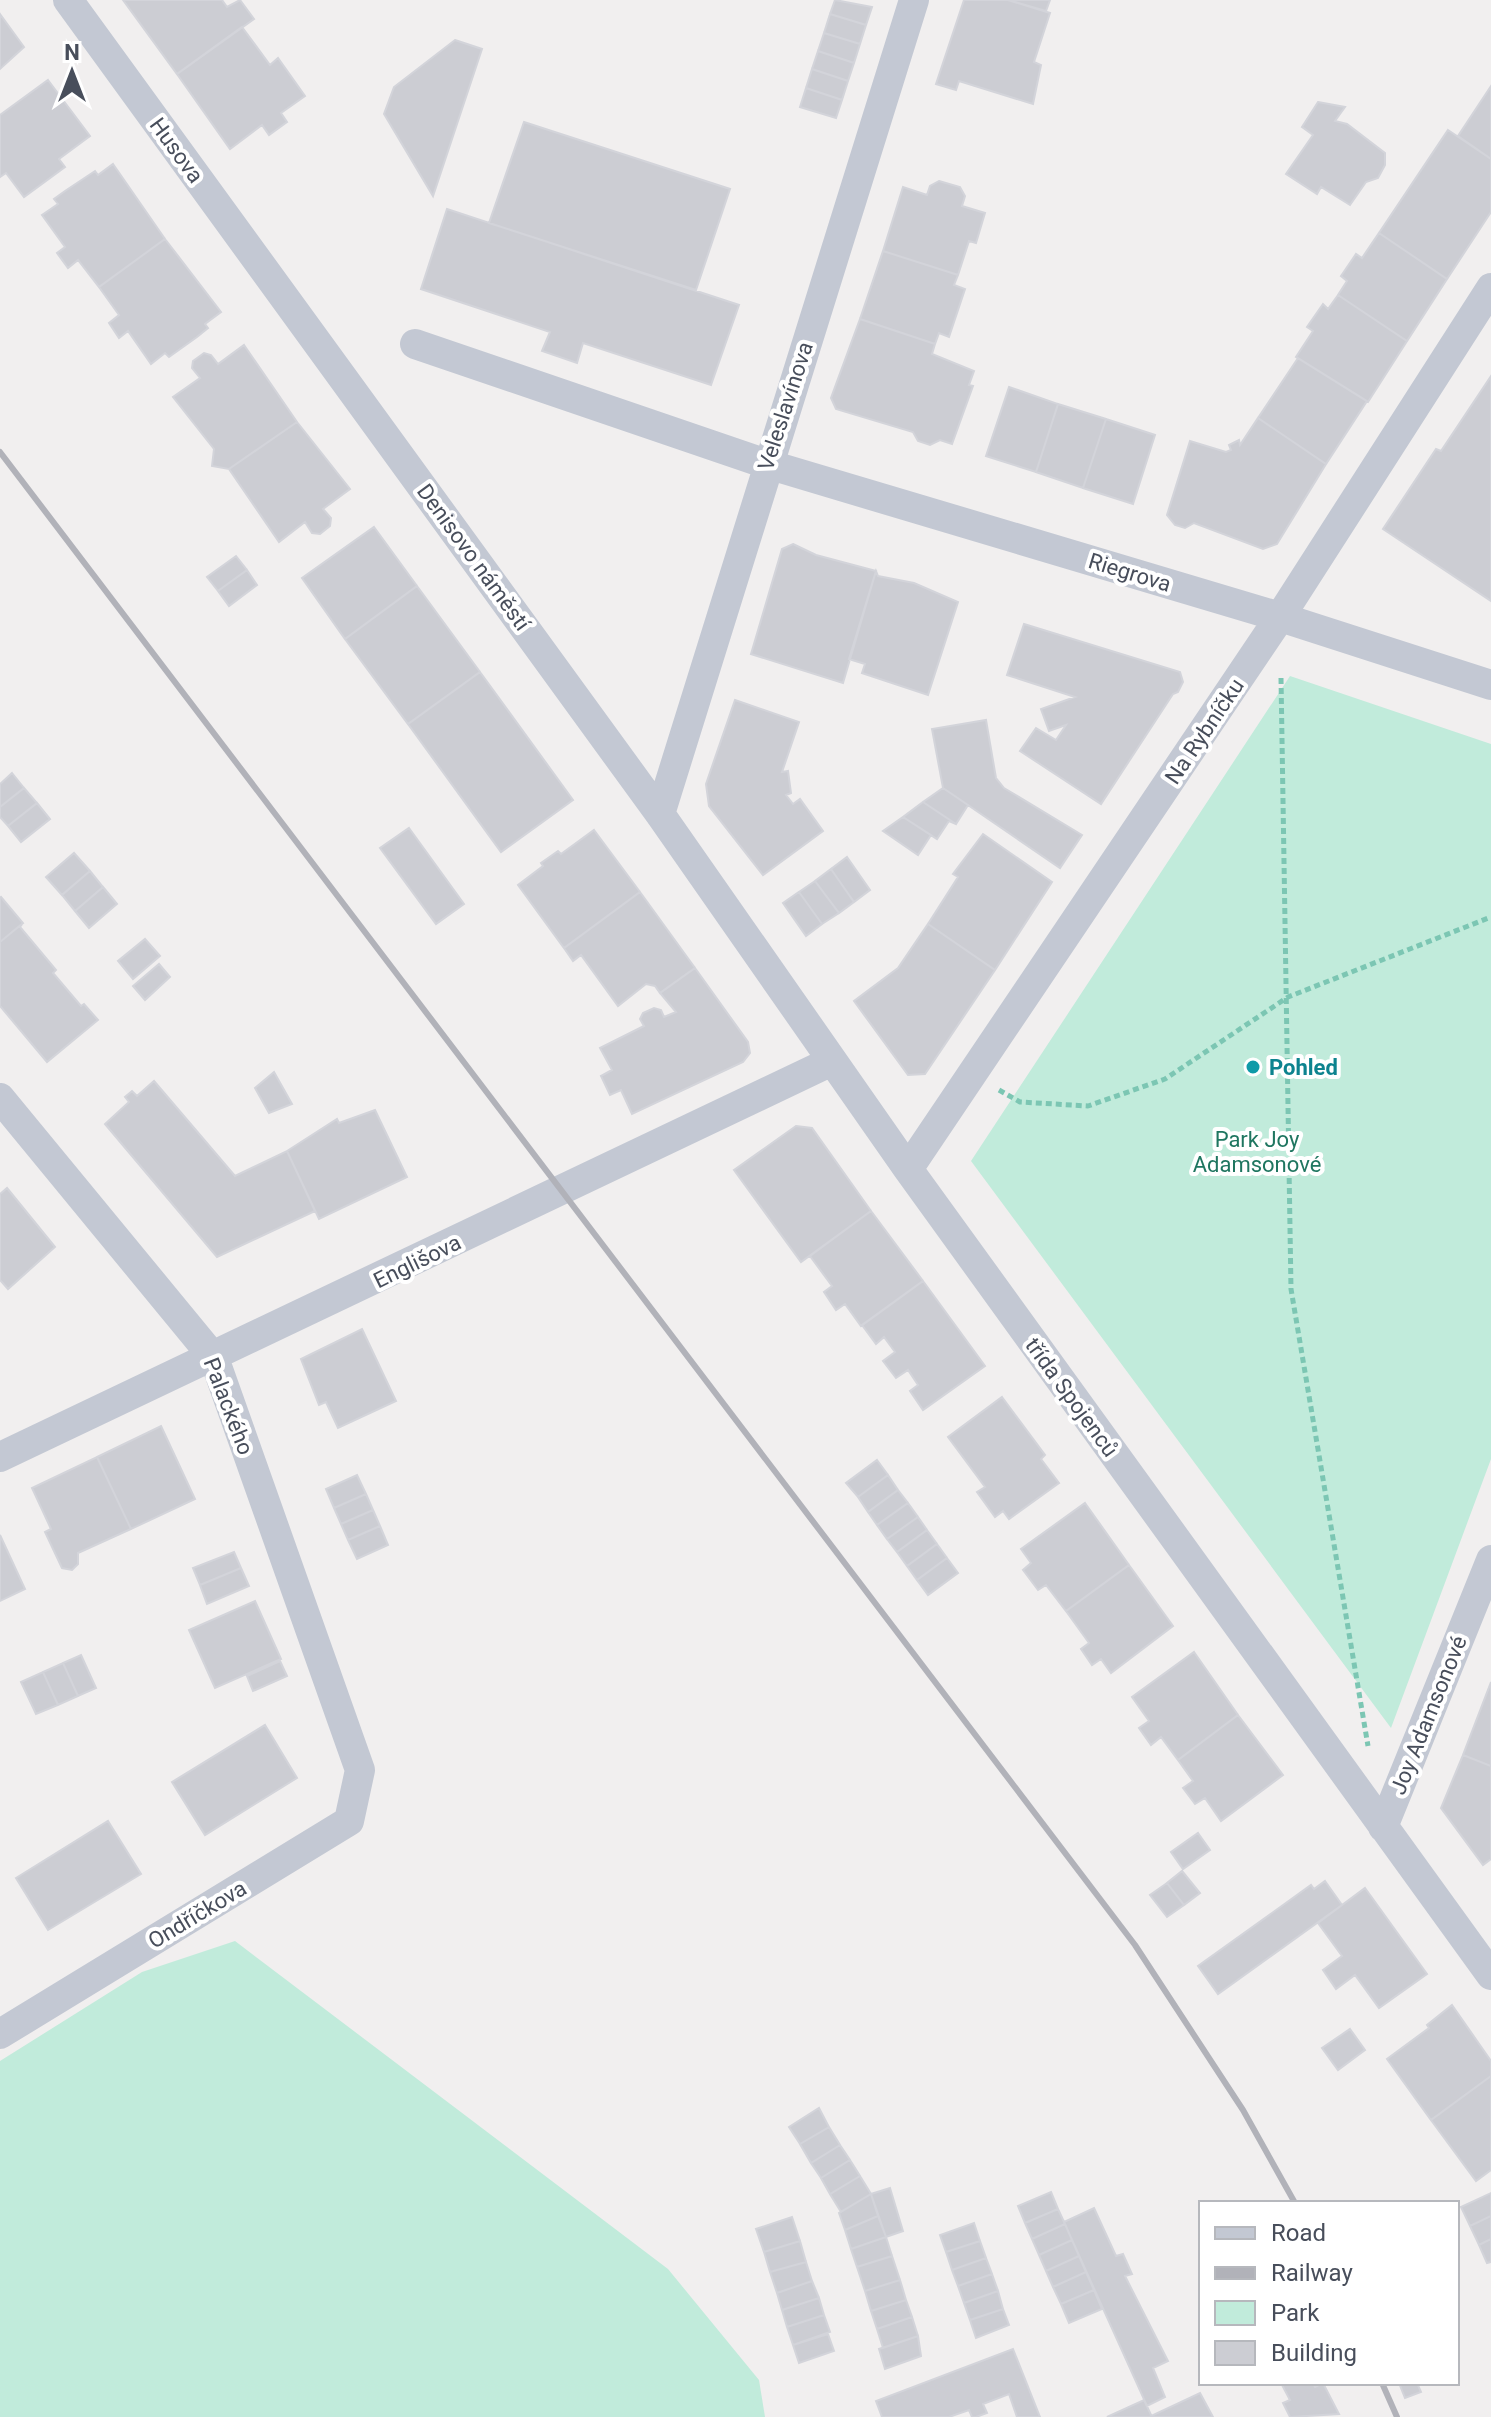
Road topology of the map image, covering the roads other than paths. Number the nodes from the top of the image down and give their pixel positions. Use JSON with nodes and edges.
{"nodes":[{"id":1,"x":68,"y":0,"type":"edge"},
{"id":2,"x":914,"y":0,"type":"edge"},
{"id":3,"x":1491,"y":288,"type":"edge"},
{"id":4,"x":287,"y":300,"type":"joint"},
{"id":5,"x":415,"y":344,"type":"dead end"},
{"id":6,"x":767,"y":464,"type":"junction"},
{"id":7,"x":1280,"y":617,"type":"junction"},
{"id":8,"x":1491,"y":685,"type":"edge"},
{"id":9,"x":660,"y":814,"type":"junction"},
{"id":10,"x":832,"y":1061,"type":"junction"},
{"id":11,"x":0,"y":1098,"type":"edge"},
{"id":12,"x":908,"y":1169,"type":"junction"},
{"id":13,"x":214,"y":1358,"type":"junction"},
{"id":14,"x":0,"y":1457,"type":"edge"},
{"id":15,"x":1491,"y":1560,"type":"edge"},
{"id":16,"x":360,"y":1770,"type":"joint"},
{"id":17,"x":1383,"y":1827,"type":"junction"},
{"id":18,"x":1491,"y":1975,"type":"edge"},
{"id":19,"x":0,"y":2034,"type":"edge"}],
"edges":[{"from":1,"to":4,"type":"street","name":"Husova"},
{"from":2,"to":6,"type":"street","name":"Veleslavínova"},
{"from":3,"to":7,"type":"street","name":"Na Rybníčku"},
{"from":4,"to":9,"type":"street","name":"Denisovo náměstí"},
{"from":5,"to":6,"type":"street","name":"Riegrova"},
{"from":6,"to":7,"type":"street","name":"Riegrova"},
{"from":6,"to":9,"type":"street","name":"Veleslavínova"},
{"from":7,"to":8,"type":"street","name":"Riegrova"},
{"from":7,"to":12,"type":"street","name":"Na Rybníčku"},
{"from":9,"to":10,"type":"street","name":"třída Spojenců"},
{"from":10,"to":12,"type":"street","name":"třída Spojenců"},
{"from":10,"to":13,"type":"street","name":"Englišova"},
{"from":11,"to":13,"type":"street","name":"Palackého"},
{"from":12,"to":17,"type":"street","name":"třída Spojenců"},
{"from":13,"to":14,"type":"street","name":"Englišova"},
{"from":13,"to":16,"type":"street","name":"Palackého"},
{"from":15,"to":17,"type":"street","name":"Joy Adamsonové"},
{"from":16,"to":19,"type":"street","name":"Ondříčkova"},
{"from":17,"to":18,"type":"street","name":"třída Spojenců"}]}
